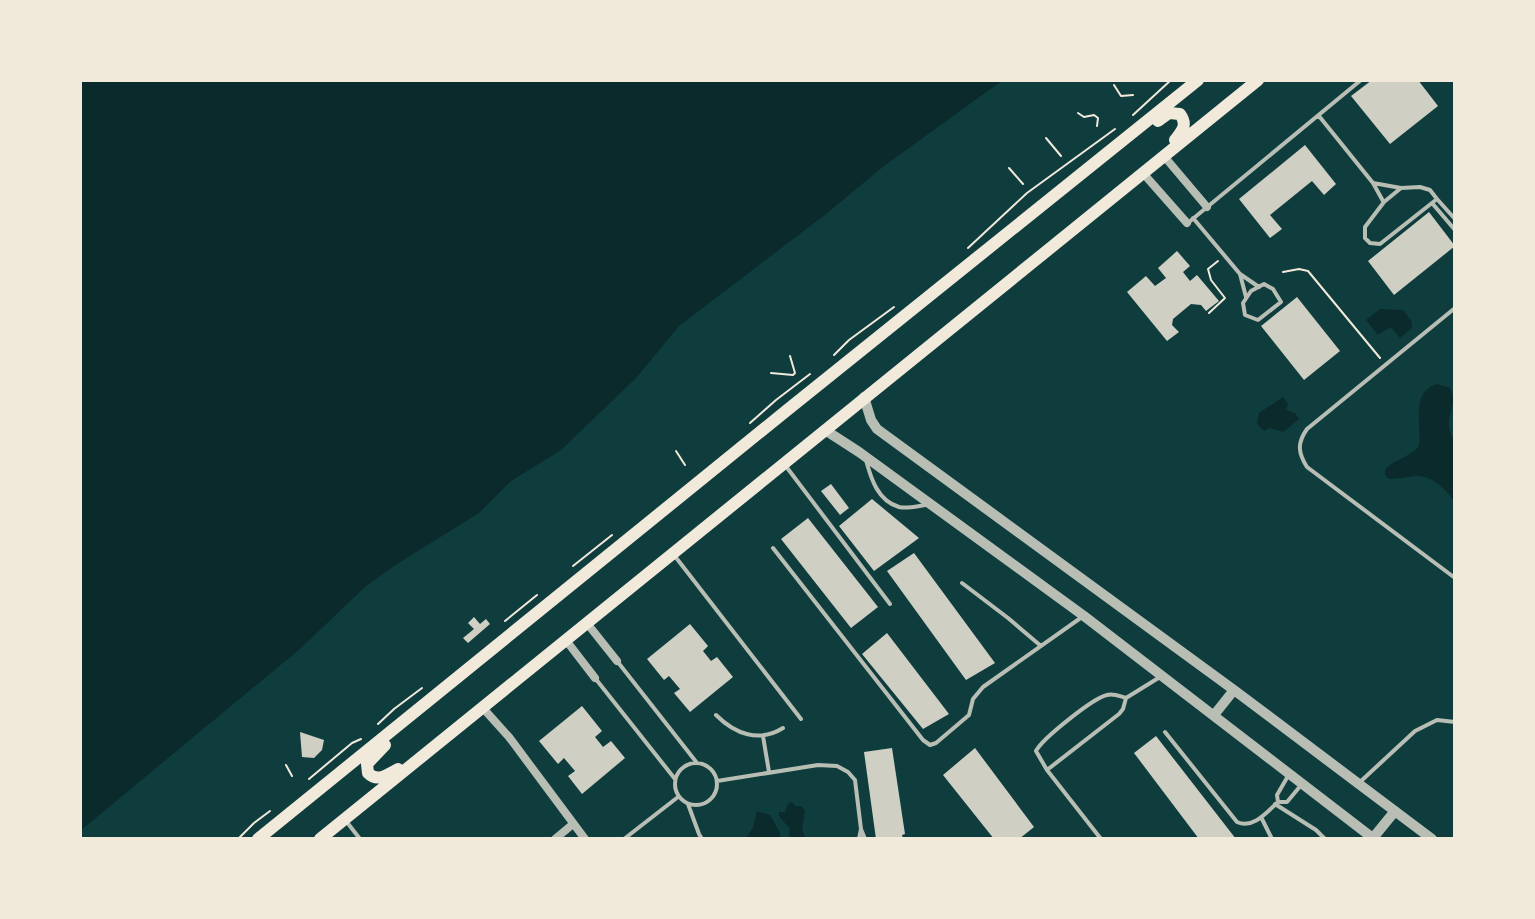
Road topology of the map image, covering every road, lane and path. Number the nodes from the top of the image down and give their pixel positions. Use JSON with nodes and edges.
{"nodes":[{"id":1,"x":1198,"y":80,"type":"edge"},
{"id":2,"x":1258,"y":80,"type":"edge"},
{"id":3,"x":1361,"y":80,"type":"edge"},
{"id":4,"x":1114,"y":85,"type":"dead end"},
{"id":5,"x":1133,"y":95,"type":"dead end"},
{"id":6,"x":1078,"y":113,"type":"dead end"},
{"id":7,"x":1319,"y":115,"type":"junction"},
{"id":8,"x":1097,"y":126,"type":"dead end"},
{"id":9,"x":1046,"y":138,"type":"dead end"},
{"id":10,"x":1113,"y":148,"type":"junction"},
{"id":11,"x":1163,"y":155,"type":"junction"},
{"id":12,"x":1061,"y":156,"type":"dead end"},
{"id":13,"x":1009,"y":168,"type":"dead end"},
{"id":14,"x":1142,"y":172,"type":"junction"},
{"id":15,"x":1373,"y":183,"type":"junction"},
{"id":16,"x":1023,"y":184,"type":"dead end"},
{"id":17,"x":1401,"y":188,"type":"junction"},
{"id":18,"x":1437,"y":199,"type":"junction"},
{"id":19,"x":1384,"y":202,"type":"junction"},
{"id":20,"x":1432,"y":203,"type":"junction"},
{"id":21,"x":1207,"y":207,"type":"junction"},
{"id":22,"x":1455,"y":219,"type":"edge"},
{"id":23,"x":1190,"y":221,"type":"junction"},
{"id":24,"x":1455,"y":230,"type":"edge"},
{"id":25,"x":1219,"y":260,"type":"dead end"},
{"id":26,"x":1283,"y":272,"type":"dead end"},
{"id":27,"x":1240,"y":274,"type":"junction"},
{"id":28,"x":1259,"y":287,"type":"junction"},
{"id":29,"x":1246,"y":298,"type":"junction"},
{"id":30,"x":1455,"y":308,"type":"edge"},
{"id":31,"x":1209,"y":313,"type":"dead end"},
{"id":32,"x":790,"y":356,"type":"dead end"},
{"id":33,"x":1386,"y":365,"type":"junction"},
{"id":34,"x":771,"y":373,"type":"dead end"},
{"id":35,"x":864,"y":397,"type":"junction"},
{"id":36,"x":825,"y":430,"type":"junction"},
{"id":37,"x":676,"y":451,"type":"dead end"},
{"id":38,"x":866,"y":457,"type":"junction"},
{"id":39,"x":784,"y":463,"type":"junction"},
{"id":40,"x":685,"y":465,"type":"dead end"},
{"id":41,"x":930,"y":504,"type":"junction"},
{"id":42,"x":773,"y":548,"type":"dead end"},
{"id":43,"x":672,"y":553,"type":"junction"},
{"id":44,"x":1455,"y":578,"type":"edge"},
{"id":45,"x":962,"y":583,"type":"dead end"},
{"id":46,"x":890,"y":604,"type":"dead end"},
{"id":47,"x":1084,"y":616,"type":"junction"},
{"id":48,"x":586,"y":622,"type":"junction"},
{"id":49,"x":565,"y":639,"type":"junction"},
{"id":50,"x":1041,"y":646,"type":"junction"},
{"id":51,"x":617,"y":661,"type":"joint"},
{"id":52,"x":1162,"y":676,"type":"junction"},
{"id":53,"x":595,"y":678,"type":"joint"},
{"id":54,"x":1234,"y":690,"type":"junction"},
{"id":55,"x":1126,"y":698,"type":"junction"},
{"id":56,"x":482,"y":707,"type":"junction"},
{"id":57,"x":414,"y":714,"type":"junction"},
{"id":58,"x":716,"y":715,"type":"dead end"},
{"id":59,"x":1214,"y":715,"type":"junction"},
{"id":60,"x":801,"y":719,"type":"dead end"},
{"id":61,"x":1455,"y":722,"type":"edge"},
{"id":62,"x":783,"y":728,"type":"dead end"},
{"id":63,"x":1165,"y":732,"type":"dead end"},
{"id":64,"x":763,"y":736,"type":"junction"},
{"id":65,"x":421,"y":756,"type":"junction"},
{"id":66,"x":697,"y":763,"type":"junction"},
{"id":67,"x":286,"y":765,"type":"dead end"},
{"id":68,"x":1047,"y":770,"type":"junction"},
{"id":69,"x":769,"y":772,"type":"junction"},
{"id":70,"x":1290,"y":773,"type":"junction"},
{"id":71,"x":292,"y":776,"type":"dead end"},
{"id":72,"x":675,"y":779,"type":"junction"},
{"id":73,"x":717,"y":781,"type":"junction"},
{"id":74,"x":1303,"y":784,"type":"junction"},
{"id":75,"x":1358,"y":784,"type":"junction"},
{"id":76,"x":678,"y":797,"type":"junction"},
{"id":77,"x":1276,"y":803,"type":"junction"},
{"id":78,"x":688,"y":804,"type":"junction"},
{"id":79,"x":1395,"y":811,"type":"junction"},
{"id":80,"x":1261,"y":817,"type":"junction"},
{"id":81,"x":345,"y":819,"type":"junction"},
{"id":82,"x":573,"y":824,"type":"junction"},
{"id":83,"x":861,"y":829,"type":"junction"},
{"id":84,"x":323,"y":838,"type":"edge"},
{"id":85,"x":1374,"y":838,"type":"edge"},
{"id":86,"x":258,"y":839,"type":"edge"},
{"id":87,"x":360,"y":839,"type":"edge"},
{"id":88,"x":555,"y":839,"type":"edge"},
{"id":89,"x":585,"y":839,"type":"edge"},
{"id":90,"x":624,"y":839,"type":"edge"},
{"id":91,"x":702,"y":839,"type":"edge"},
{"id":92,"x":859,"y":839,"type":"edge"},
{"id":93,"x":865,"y":839,"type":"edge"},
{"id":94,"x":1101,"y":839,"type":"edge"},
{"id":95,"x":1272,"y":839,"type":"edge"},
{"id":96,"x":1325,"y":839,"type":"edge"},
{"id":97,"x":1432,"y":839,"type":"edge"}],
"edges":[{"from":1,"to":10,"type":"main road"},
{"from":2,"to":11,"type":"main road"},
{"from":3,"to":7,"type":"lane"},
{"from":4,"to":5,"type":"path"},
{"from":6,"to":8,"type":"path"},
{"from":7,"to":15,"type":"lane"},
{"from":7,"to":21,"type":"lane"},
{"from":9,"to":12,"type":"path"},
{"from":10,"to":11,"type":"main road"},
{"from":10,"to":57,"type":"main road"},
{"from":11,"to":14,"type":"main road"},
{"from":11,"to":21,"type":"street"},
{"from":13,"to":16,"type":"path"},
{"from":14,"to":23,"type":"street"},
{"from":14,"to":35,"type":"main road"},
{"from":15,"to":17,"type":"lane"},
{"from":15,"to":19,"type":"lane"},
{"from":17,"to":18,"type":"lane"},
{"from":17,"to":19,"type":"lane"},
{"from":18,"to":20,"type":"lane"},
{"from":18,"to":22,"type":"lane"},
{"from":19,"to":20,"type":"lane"},
{"from":20,"to":24,"type":"lane"},
{"from":21,"to":23,"type":"lane"},
{"from":23,"to":27,"type":"lane"},
{"from":25,"to":31,"type":"path"},
{"from":26,"to":33,"type":"path"},
{"from":27,"to":28,"type":"lane"},
{"from":27,"to":29,"type":"lane"},
{"from":28,"to":29,"type":"lane"},
{"from":28,"to":29,"type":"lane"},
{"from":30,"to":33,"type":"lane"},
{"from":32,"to":34,"type":"path"},
{"from":33,"to":44,"type":"lane"},
{"from":35,"to":36,"type":"main road"},
{"from":35,"to":54,"type":"street"},
{"from":36,"to":38,"type":"street"},
{"from":36,"to":39,"type":"main road"},
{"from":37,"to":40,"type":"path"},
{"from":38,"to":41,"type":"street"},
{"from":38,"to":41,"type":"lane"},
{"from":39,"to":43,"type":"main road"},
{"from":39,"to":46,"type":"lane"},
{"from":41,"to":47,"type":"street"},
{"from":42,"to":50,"type":"lane"},
{"from":43,"to":48,"type":"main road"},
{"from":43,"to":60,"type":"lane"},
{"from":45,"to":50,"type":"lane"},
{"from":47,"to":50,"type":"lane"},
{"from":47,"to":52,"type":"street"},
{"from":48,"to":49,"type":"main road"},
{"from":48,"to":51,"type":"street"},
{"from":49,"to":53,"type":"street"},
{"from":49,"to":56,"type":"main road"},
{"from":51,"to":66,"type":"lane"},
{"from":52,"to":55,"type":"lane"},
{"from":52,"to":59,"type":"street"},
{"from":53,"to":72,"type":"lane"},
{"from":54,"to":59,"type":"street"},
{"from":54,"to":75,"type":"street"},
{"from":55,"to":68,"type":"lane"},
{"from":55,"to":68,"type":"lane"},
{"from":56,"to":65,"type":"main road"},
{"from":56,"to":82,"type":"street"},
{"from":57,"to":65,"type":"main road"},
{"from":57,"to":86,"type":"main road"},
{"from":58,"to":64,"type":"lane"},
{"from":59,"to":70,"type":"street"},
{"from":61,"to":75,"type":"lane"},
{"from":62,"to":64,"type":"lane"},
{"from":63,"to":80,"type":"lane"},
{"from":64,"to":69,"type":"lane"},
{"from":65,"to":81,"type":"main road"},
{"from":66,"to":72,"type":"lane"},
{"from":66,"to":73,"type":"lane"},
{"from":67,"to":71,"type":"path"},
{"from":68,"to":94,"type":"lane"},
{"from":69,"to":73,"type":"lane"},
{"from":69,"to":83,"type":"lane"},
{"from":70,"to":74,"type":"street"},
{"from":70,"to":77,"type":"lane"},
{"from":72,"to":76,"type":"lane"},
{"from":73,"to":78,"type":"lane"},
{"from":74,"to":77,"type":"lane"},
{"from":74,"to":85,"type":"street"},
{"from":75,"to":79,"type":"street"},
{"from":76,"to":78,"type":"lane"},
{"from":76,"to":90,"type":"lane"},
{"from":77,"to":80,"type":"lane"},
{"from":77,"to":96,"type":"lane"},
{"from":78,"to":91,"type":"lane"},
{"from":79,"to":85,"type":"street"},
{"from":79,"to":97,"type":"street"},
{"from":80,"to":95,"type":"lane"},
{"from":81,"to":84,"type":"main road"},
{"from":81,"to":87,"type":"lane"},
{"from":82,"to":88,"type":"street"},
{"from":82,"to":89,"type":"street"},
{"from":83,"to":92,"type":"lane"},
{"from":83,"to":93,"type":"lane"}]}
